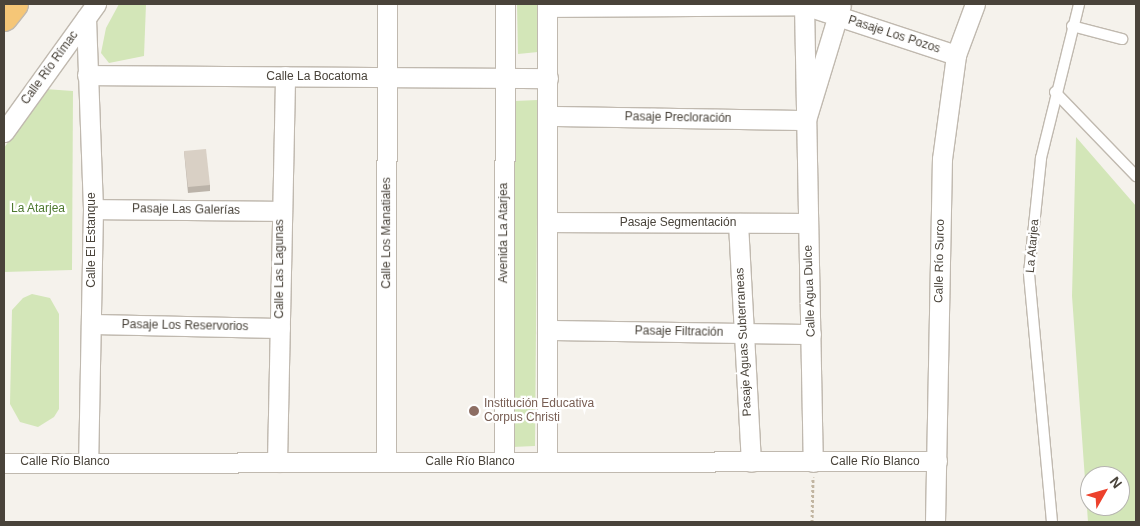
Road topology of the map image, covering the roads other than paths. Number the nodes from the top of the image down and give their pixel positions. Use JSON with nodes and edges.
{"nodes":[{"id":1,"x":14,"y":4,"type":"edge"},
{"id":2,"x":388,"y":4,"type":"edge"},
{"id":3,"x":505,"y":4,"type":"edge"},
{"id":4,"x":804,"y":4,"type":"edge"},
{"id":5,"x":975,"y":4,"type":"edge"},
{"id":6,"x":1079,"y":4,"type":"edge"},
{"id":7,"x":547,"y":5,"type":"edge"},
{"id":8,"x":839,"y":10,"type":"edge"},
{"id":9,"x":91,"y":11,"type":"edge"},
{"id":10,"x":4,"y":17,"type":"edge"},
{"id":11,"x":1072,"y":26,"type":"junction"},
{"id":12,"x":1122,"y":39,"type":"dead end"},
{"id":13,"x":956,"y":55,"type":"junction"},
{"id":14,"x":87,"y":75,"type":"junction"},
{"id":15,"x":285,"y":76,"type":"junction"},
{"id":16,"x":388,"y":77,"type":"junction"},
{"id":17,"x":505,"y":78,"type":"junction"},
{"id":18,"x":548,"y":78,"type":"junction"},
{"id":19,"x":1055,"y":92,"type":"junction"},
{"id":20,"x":550,"y":116,"type":"junction"},
{"id":21,"x":806,"y":120,"type":"junction"},
{"id":22,"x":4,"y":132,"type":"edge"},
{"id":23,"x":1136,"y":176,"type":"edge"},
{"id":24,"x":93,"y":209,"type":"junction"},
{"id":25,"x":280,"y":211,"type":"junction"},
{"id":26,"x":548,"y":222,"type":"junction"},
{"id":27,"x":738,"y":223,"type":"junction"},
{"id":28,"x":808,"y":223,"type":"junction"},
{"id":29,"x":91,"y":324,"type":"junction"},
{"id":30,"x":280,"y":328,"type":"junction"},
{"id":31,"x":547,"y":330,"type":"junction"},
{"id":32,"x":744,"y":333,"type":"junction"},
{"id":33,"x":811,"y":334,"type":"junction"},
{"id":34,"x":4,"y":462,"type":"edge"},
{"id":35,"x":88,"y":462,"type":"junction"},
{"id":36,"x":277,"y":462,"type":"junction"},
{"id":37,"x":386,"y":462,"type":"junction"},
{"id":38,"x":504,"y":462,"type":"junction"},
{"id":39,"x":547,"y":462,"type":"junction"},
{"id":40,"x":751,"y":462,"type":"junction"},
{"id":41,"x":813,"y":462,"type":"junction"},
{"id":42,"x":937,"y":462,"type":"junction"},
{"id":43,"x":935,"y":522,"type":"edge"},
{"id":44,"x":1052,"y":522,"type":"edge"}],
"edges":[{"from":1,"to":10,"type":"highway"},
{"from":2,"to":16,"type":"street","name":"Calle Los Manatiales"},
{"from":3,"to":17,"type":"street","name":"Avenida La Atarjea"},
{"from":4,"to":7,"type":"street","name":"Pasaje Los Pozos"},
{"from":4,"to":8,"type":"street","name":"Pasaje Los Pozos"},
{"from":4,"to":21,"type":"street","name":"Calle Agua Dulce"},
{"from":5,"to":13,"type":"street","name":"Calle Río Surco"},
{"from":6,"to":11,"type":"lane","name":"La Atarjea"},
{"from":7,"to":18,"type":"street"},
{"from":8,"to":13,"type":"street","name":"Pasaje Los Pozos"},
{"from":8,"to":21,"type":"street","name":"Calle Agua Dulce"},
{"from":9,"to":14,"type":"street","name":"Calle El Estanque"},
{"from":9,"to":22,"type":"street","name":"Calle Río Rímac"},
{"from":11,"to":12,"type":"lane"},
{"from":11,"to":19,"type":"lane","name":"La Atarjea"},
{"from":13,"to":42,"type":"street","name":"Calle Río Surco"},
{"from":14,"to":15,"type":"street","name":"Calle La Bocatoma"},
{"from":14,"to":24,"type":"street","name":"Calle El Estanque"},
{"from":15,"to":16,"type":"street","name":"Calle La Bocatoma"},
{"from":15,"to":25,"type":"street","name":"Calle Las Lagunas"},
{"from":16,"to":17,"type":"street","name":"Calle La Bocatoma"},
{"from":16,"to":37,"type":"street","name":"Calle Los Manatiales"},
{"from":17,"to":18,"type":"street","name":"Calle La Bocatoma"},
{"from":17,"to":38,"type":"street","name":"Avenida La Atarjea"},
{"from":18,"to":20,"type":"street"},
{"from":19,"to":23,"type":"lane"},
{"from":19,"to":44,"type":"lane","name":"La Atarjea"},
{"from":20,"to":21,"type":"street","name":"Pasaje Precloración"},
{"from":20,"to":26,"type":"street"},
{"from":21,"to":28,"type":"street","name":"Calle Agua Dulce"},
{"from":24,"to":25,"type":"street","name":"Pasaje Las Galerías"},
{"from":24,"to":29,"type":"street","name":"Calle El Estanque"},
{"from":25,"to":30,"type":"street","name":"Calle Las Lagunas"},
{"from":26,"to":27,"type":"street","name":"Pasaje Segmentación"},
{"from":26,"to":31,"type":"street"},
{"from":27,"to":28,"type":"street","name":"Pasaje Segmentación"},
{"from":27,"to":32,"type":"street","name":"Pasaje Aguas Subterraneas"},
{"from":28,"to":33,"type":"street","name":"Calle Agua Dulce"},
{"from":29,"to":30,"type":"street","name":"Pasaje Los Reservorios"},
{"from":29,"to":35,"type":"street","name":"Calle El Estanque"},
{"from":30,"to":36,"type":"street","name":"Calle Las Lagunas"},
{"from":31,"to":32,"type":"street","name":"Pasaje Filtración"},
{"from":31,"to":39,"type":"street"},
{"from":32,"to":33,"type":"street","name":"Pasaje Filtración"},
{"from":32,"to":40,"type":"street","name":"Pasaje Aguas Subterraneas"},
{"from":33,"to":41,"type":"street","name":"Calle Agua Dulce"},
{"from":34,"to":35,"type":"street","name":"Calle Río Blanco"},
{"from":35,"to":36,"type":"street","name":"Calle Río Blanco"},
{"from":36,"to":37,"type":"street","name":"Calle Río Blanco"},
{"from":37,"to":38,"type":"street","name":"Calle Río Blanco"},
{"from":38,"to":39,"type":"street","name":"Calle Río Blanco"},
{"from":39,"to":40,"type":"street","name":"Calle Río Blanco"},
{"from":40,"to":41,"type":"street","name":"Calle Río Blanco"},
{"from":41,"to":42,"type":"street","name":"Calle Río Blanco"},
{"from":42,"to":43,"type":"street","name":"Calle Río Surco"}]}
